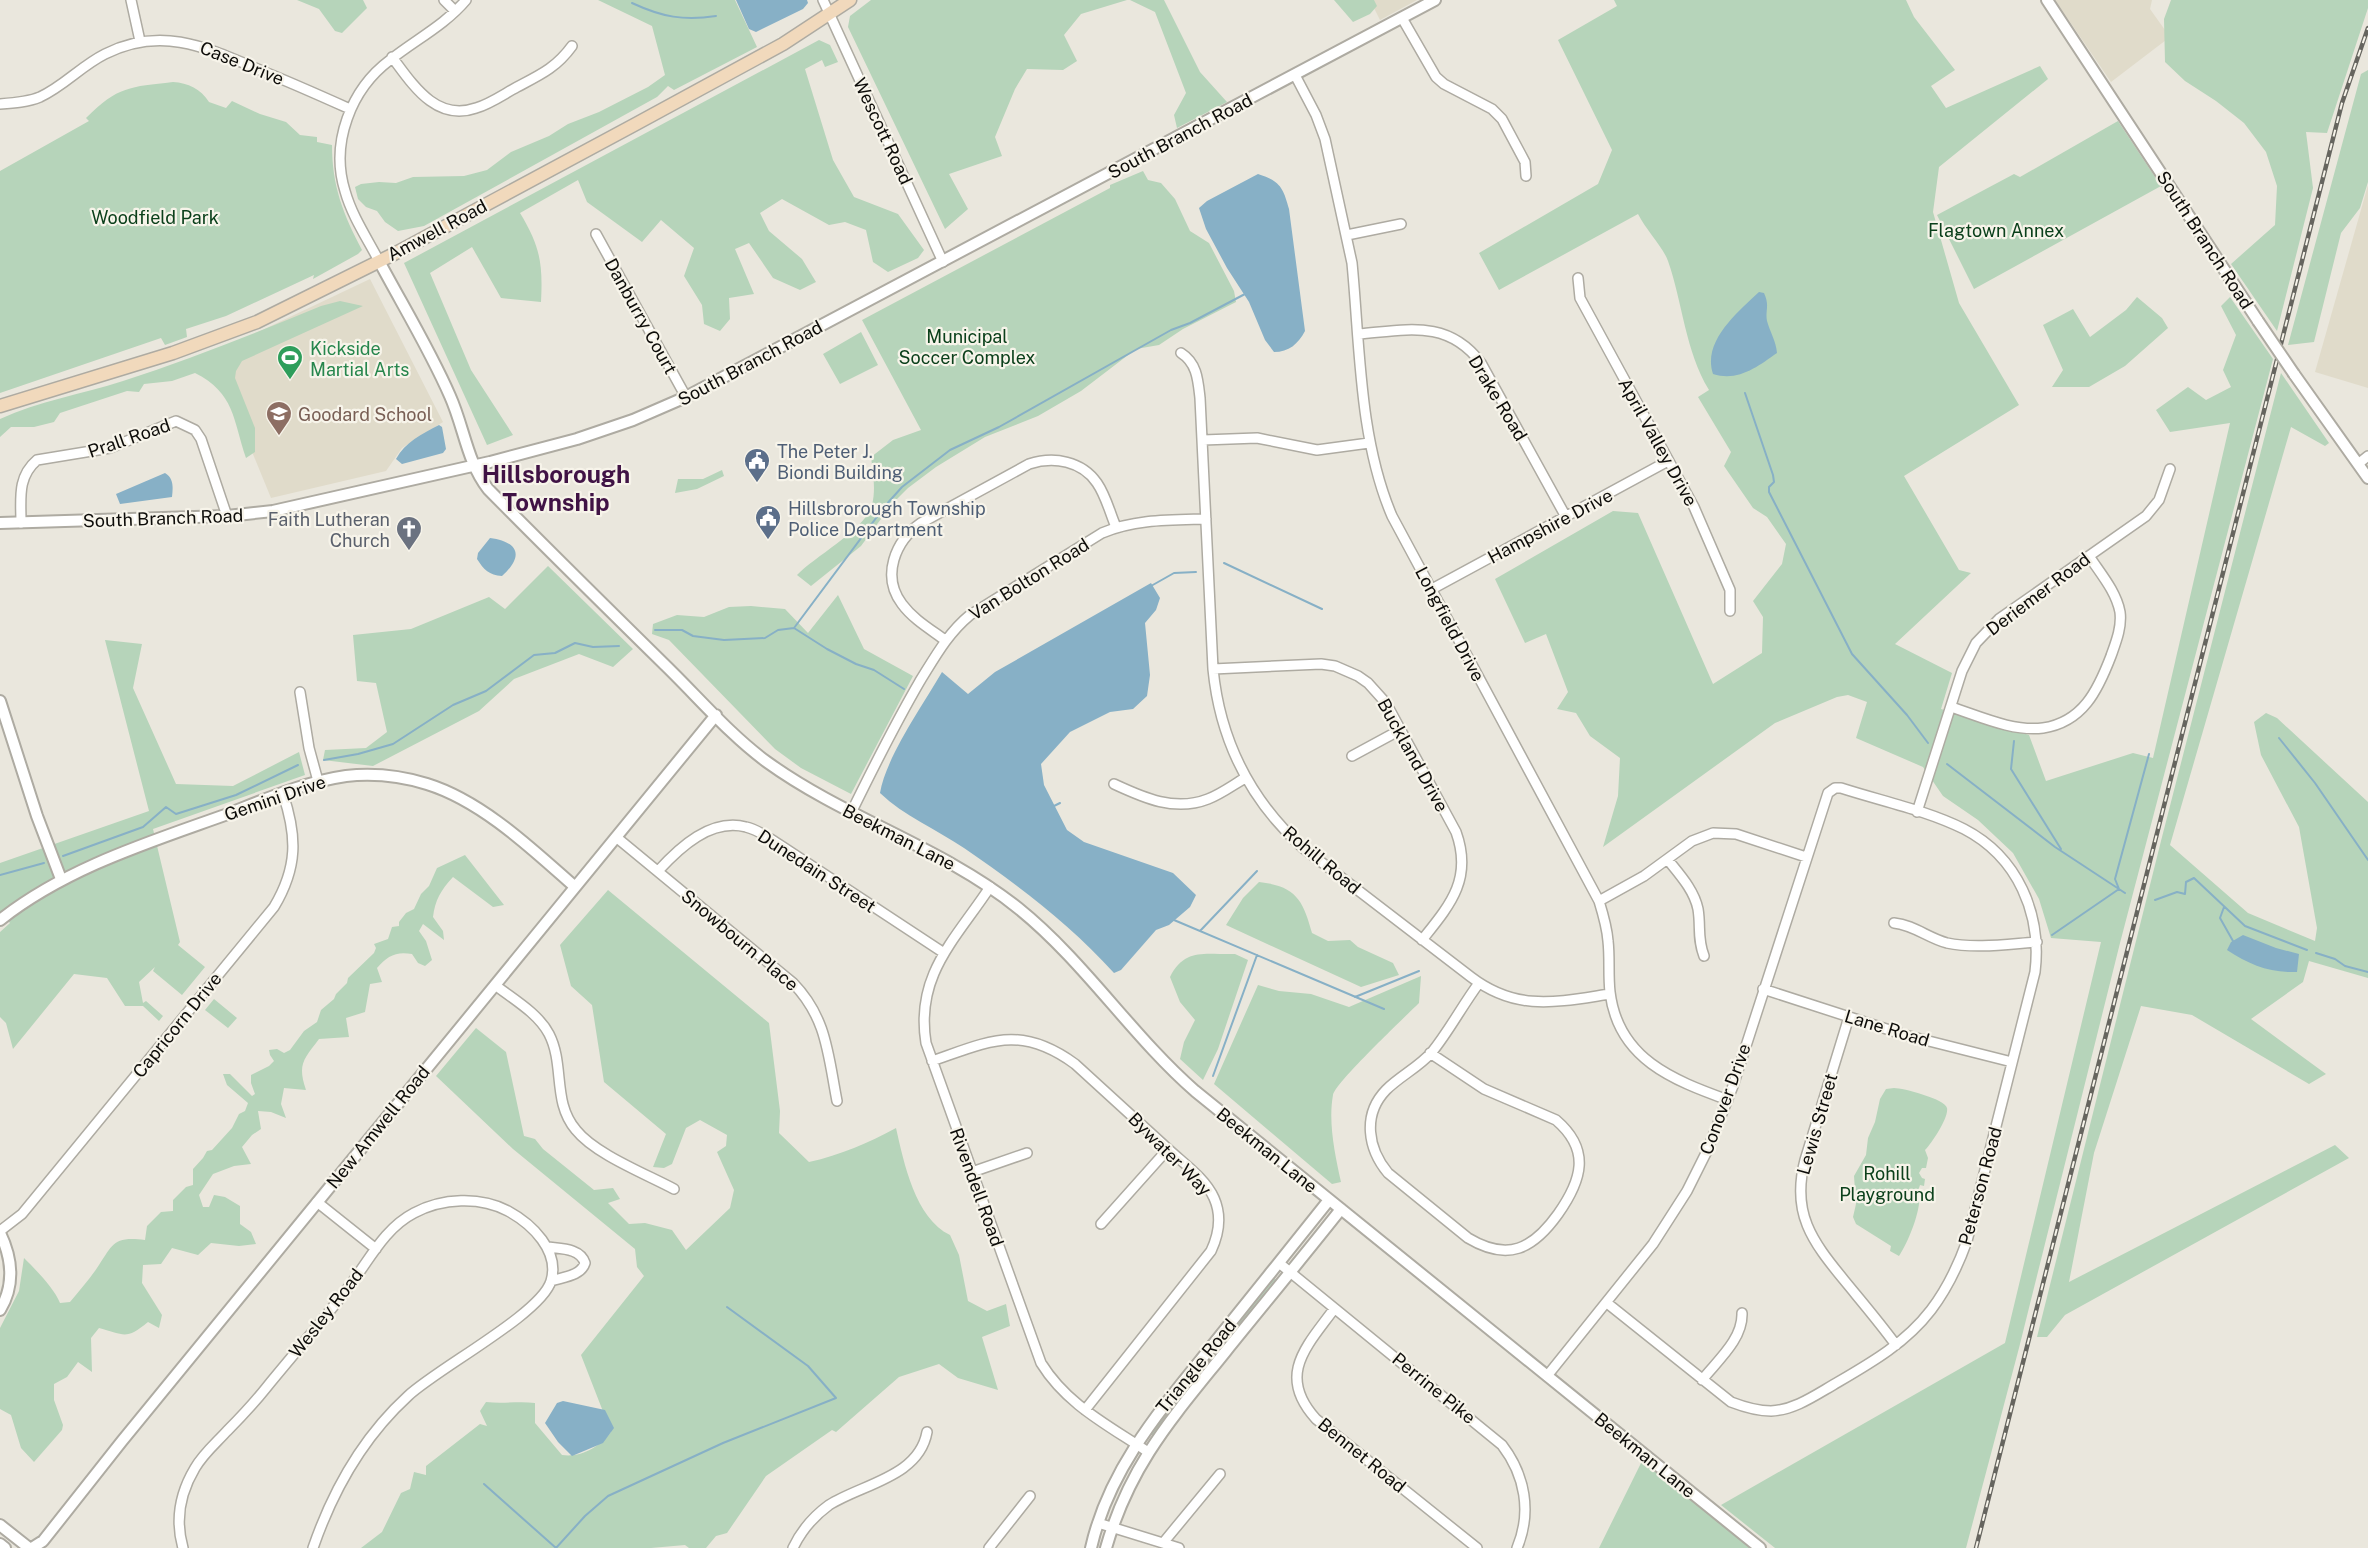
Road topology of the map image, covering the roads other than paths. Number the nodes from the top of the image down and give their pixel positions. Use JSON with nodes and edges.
{"nodes":[{"id":1,"x":131,"y":0,"type":"edge"},
{"id":2,"x":444,"y":0,"type":"edge"},
{"id":3,"x":466,"y":0,"type":"edge"},
{"id":4,"x":823,"y":0,"type":"edge"},
{"id":5,"x":850,"y":0,"type":"edge"},
{"id":6,"x":1435,"y":0,"type":"edge"},
{"id":7,"x":2046,"y":0,"type":"edge"},
{"id":8,"x":455,"y":11,"type":"junction"},
{"id":9,"x":829,"y":15,"type":"junction"},
{"id":10,"x":1402,"y":18,"type":"junction"},
{"id":11,"x":140,"y":41,"type":"junction"},
{"id":12,"x":572,"y":46,"type":"dead end"},
{"id":13,"x":393,"y":57,"type":"junction"},
{"id":14,"x":1295,"y":75,"type":"junction"},
{"id":15,"x":0,"y":104,"type":"edge"},
{"id":16,"x":350,"y":109,"type":"junction"},
{"id":17,"x":1526,"y":176,"type":"dead end"},
{"id":18,"x":1401,"y":224,"type":"dead end"},
{"id":19,"x":596,"y":234,"type":"dead end"},
{"id":20,"x":1347,"y":235,"type":"junction"},
{"id":21,"x":379,"y":261,"type":"junction"},
{"id":22,"x":943,"y":262,"type":"junction"},
{"id":23,"x":1578,"y":278,"type":"dead end"},
{"id":24,"x":1359,"y":334,"type":"junction"},
{"id":25,"x":1181,"y":352,"type":"dead end"},
{"id":26,"x":686,"y":398,"type":"junction"},
{"id":27,"x":0,"y":406,"type":"edge"},
{"id":28,"x":1203,"y":440,"type":"junction"},
{"id":29,"x":1369,"y":443,"type":"junction"},
{"id":30,"x":2368,"y":456,"type":"edge"},
{"id":31,"x":1668,"y":461,"type":"junction"},
{"id":32,"x":2358,"y":464,"type":"junction"},
{"id":33,"x":473,"y":465,"type":"junction"},
{"id":34,"x":2170,"y":469,"type":"dead end"},
{"id":35,"x":2368,"y":478,"type":"edge"},
{"id":36,"x":227,"y":516,"type":"junction"},
{"id":37,"x":1566,"y":517,"type":"junction"},
{"id":38,"x":1206,"y":519,"type":"junction"},
{"id":39,"x":0,"y":523,"type":"edge"},
{"id":40,"x":21,"y":523,"type":"junction"},
{"id":41,"x":1116,"y":527,"type":"junction"},
{"id":42,"x":2089,"y":556,"type":"junction"},
{"id":43,"x":1432,"y":589,"type":"junction"},
{"id":44,"x":1730,"y":611,"type":"dead end"},
{"id":45,"x":945,"y":640,"type":"junction"},
{"id":46,"x":1214,"y":669,"type":"junction"},
{"id":47,"x":300,"y":692,"type":"dead end"},
{"id":48,"x":0,"y":702,"type":"edge"},
{"id":49,"x":1951,"y":707,"type":"junction"},
{"id":50,"x":716,"y":715,"type":"junction"},
{"id":51,"x":1400,"y":729,"type":"junction"},
{"id":52,"x":1352,"y":756,"type":"dead end"},
{"id":53,"x":1245,"y":778,"type":"junction"},
{"id":54,"x":318,"y":781,"type":"junction"},
{"id":55,"x":1114,"y":784,"type":"dead end"},
{"id":56,"x":1835,"y":788,"type":"joint"},
{"id":57,"x":283,"y":794,"type":"junction"},
{"id":58,"x":1917,"y":812,"type":"junction"},
{"id":59,"x":851,"y":813,"type":"junction"},
{"id":60,"x":616,"y":837,"type":"junction"},
{"id":61,"x":1806,"y":856,"type":"junction"},
{"id":62,"x":1668,"y":860,"type":"junction"},
{"id":63,"x":658,"y":871,"type":"junction"},
{"id":64,"x":61,"y":879,"type":"junction"},
{"id":65,"x":575,"y":887,"type":"junction"},
{"id":66,"x":990,"y":887,"type":"junction"},
{"id":67,"x":1599,"y":901,"type":"junction"},
{"id":68,"x":0,"y":920,"type":"edge"},
{"id":69,"x":1894,"y":923,"type":"dead end"},
{"id":70,"x":1422,"y":940,"type":"junction"},
{"id":71,"x":2037,"y":942,"type":"junction"},
{"id":72,"x":944,"y":953,"type":"junction"},
{"id":73,"x":1704,"y":956,"type":"dead end"},
{"id":74,"x":1479,"y":983,"type":"junction"},
{"id":75,"x":495,"y":985,"type":"junction"},
{"id":76,"x":1763,"y":989,"type":"junction"},
{"id":77,"x":1610,"y":994,"type":"junction"},
{"id":78,"x":1849,"y":1017,"type":"junction"},
{"id":79,"x":1430,"y":1053,"type":"junction"},
{"id":80,"x":932,"y":1061,"type":"junction"},
{"id":81,"x":2012,"y":1062,"type":"junction"},
{"id":82,"x":1728,"y":1100,"type":"junction"},
{"id":83,"x":837,"y":1101,"type":"dead end"},
{"id":84,"x":1168,"y":1149,"type":"junction"},
{"id":85,"x":1027,"y":1154,"type":"dead end"},
{"id":86,"x":972,"y":1172,"type":"junction"},
{"id":87,"x":675,"y":1189,"type":"dead end"},
{"id":88,"x":1329,"y":1200,"type":"junction"},
{"id":89,"x":317,"y":1202,"type":"junction"},
{"id":90,"x":1341,"y":1209,"type":"junction"},
{"id":91,"x":1101,"y":1224,"type":"dead end"},
{"id":92,"x":0,"y":1232,"type":"edge"},
{"id":93,"x":547,"y":1247,"type":"junction"},
{"id":94,"x":376,"y":1249,"type":"junction"},
{"id":95,"x":1279,"y":1263,"type":"junction"},
{"id":96,"x":1290,"y":1272,"type":"junction"},
{"id":97,"x":551,"y":1281,"type":"junction"},
{"id":98,"x":1606,"y":1303,"type":"junction"},
{"id":99,"x":1334,"y":1309,"type":"junction"},
{"id":100,"x":0,"y":1310,"type":"edge"},
{"id":101,"x":1743,"y":1313,"type":"dead end"},
{"id":102,"x":1896,"y":1345,"type":"junction"},
{"id":103,"x":1547,"y":1376,"type":"junction"},
{"id":104,"x":1702,"y":1380,"type":"junction"},
{"id":105,"x":1085,"y":1410,"type":"junction"},
{"id":106,"x":927,"y":1432,"type":"dead end"},
{"id":107,"x":1136,"y":1444,"type":"junction"},
{"id":108,"x":1148,"y":1452,"type":"junction"},
{"id":109,"x":1220,"y":1474,"type":"dead end"},
{"id":110,"x":1030,"y":1496,"type":"dead end"},
{"id":111,"x":1098,"y":1523,"type":"junction"},
{"id":112,"x":0,"y":1525,"type":"edge"},
{"id":113,"x":1112,"y":1527,"type":"junction"},
{"id":114,"x":1163,"y":1543,"type":"junction"},
{"id":115,"x":0,"y":1544,"type":"edge"},
{"id":116,"x":43,"y":1544,"type":"edge"},
{"id":117,"x":5,"y":1548,"type":"edge"},
{"id":118,"x":31,"y":1548,"type":"edge"},
{"id":119,"x":183,"y":1548,"type":"edge"},
{"id":120,"x":313,"y":1548,"type":"edge"},
{"id":121,"x":793,"y":1548,"type":"edge"},
{"id":122,"x":989,"y":1548,"type":"edge"},
{"id":123,"x":1091,"y":1548,"type":"edge"},
{"id":124,"x":1107,"y":1548,"type":"edge"},
{"id":125,"x":1179,"y":1548,"type":"edge"},
{"id":126,"x":1477,"y":1548,"type":"edge"},
{"id":127,"x":1517,"y":1548,"type":"edge"},
{"id":128,"x":1760,"y":1548,"type":"edge"}],
"edges":[{"from":1,"to":11,"type":"street"},
{"from":2,"to":8,"type":"street"},
{"from":3,"to":8,"type":"street","name":"Beekman Lane"},
{"from":4,"to":9,"type":"street","name":"Wescott Road"},
{"from":5,"to":9,"type":"main road","name":"Amwell Road"},
{"from":6,"to":10,"type":"street","name":"South Branch Road"},
{"from":7,"to":32,"type":"street","name":"South Branch Road","bridge":true},
{"from":8,"to":13,"type":"street","name":"Beekman Lane"},
{"from":9,"to":21,"type":"main road","name":"Amwell Road"},
{"from":9,"to":22,"type":"street","name":"Wescott Road"},
{"from":10,"to":14,"type":"street","name":"South Branch Road"},
{"from":10,"to":17,"type":"street"},
{"from":11,"to":15,"type":"street","name":"Case Drive"},
{"from":11,"to":16,"type":"street","name":"Case Drive"},
{"from":12,"to":13,"type":"street"},
{"from":13,"to":16,"type":"street","name":"Beekman Lane"},
{"from":14,"to":20,"type":"street","name":"Longfield Drive"},
{"from":14,"to":22,"type":"street","name":"South Branch Road"},
{"from":16,"to":21,"type":"street","name":"Beekman Lane"},
{"from":18,"to":20,"type":"street"},
{"from":19,"to":26,"type":"street","name":"Danburry Court"},
{"from":20,"to":24,"type":"street","name":"Longfield Drive"},
{"from":21,"to":27,"type":"main road","name":"Amwell Road"},
{"from":21,"to":33,"type":"street","name":"Beekman Lane"},
{"from":22,"to":26,"type":"street","name":"South Branch Road"},
{"from":23,"to":31,"type":"street","name":"April Valley Drive"},
{"from":24,"to":29,"type":"street","name":"Longfield Drive"},
{"from":24,"to":37,"type":"street","name":"Drake Road"},
{"from":25,"to":28,"type":"street","name":"Rohill Road"},
{"from":26,"to":33,"type":"street","name":"South Branch Road"},
{"from":28,"to":29,"type":"street"},
{"from":28,"to":38,"type":"street","name":"Rohill Road"},
{"from":29,"to":43,"type":"street","name":"Longfield Drive"},
{"from":30,"to":32,"type":"street"},
{"from":31,"to":37,"type":"street","name":"Hampshire Drive"},
{"from":31,"to":44,"type":"street","name":"April Valley Drive"},
{"from":32,"to":35,"type":"street","name":"South Branch Road"},
{"from":33,"to":36,"type":"street","name":"South Branch Road"},
{"from":33,"to":50,"type":"street","name":"Beekman Lane"},
{"from":34,"to":42,"type":"street","name":"Deriemer Road"},
{"from":36,"to":40,"type":"street","name":"South Branch Road"},
{"from":36,"to":40,"type":"street","name":"Prall Road"},
{"from":37,"to":43,"type":"street","name":"Hampshire Drive"},
{"from":38,"to":41,"type":"street","name":"Van Bolton Road"},
{"from":38,"to":46,"type":"street","name":"Rohill Road"},
{"from":39,"to":40,"type":"street","name":"South Branch Road"},
{"from":41,"to":45,"type":"street","name":"Van Bolton Road"},
{"from":41,"to":45,"type":"street"},
{"from":42,"to":49,"type":"street","name":"Deriemer Road"},
{"from":42,"to":49,"type":"street"},
{"from":43,"to":67,"type":"street","name":"Longfield Drive"},
{"from":45,"to":59,"type":"street","name":"Van Bolton Road"},
{"from":46,"to":51,"type":"street","name":"Buckland Drive"},
{"from":46,"to":53,"type":"street","name":"Rohill Road"},
{"from":47,"to":54,"type":"street"},
{"from":48,"to":64,"type":"street"},
{"from":49,"to":58,"type":"street","name":"Deriemer Road"},
{"from":50,"to":59,"type":"street","name":"Beekman Lane"},
{"from":50,"to":60,"type":"street","name":"New Amwell Road"},
{"from":51,"to":52,"type":"street"},
{"from":51,"to":70,"type":"street","name":"Buckland Drive"},
{"from":53,"to":55,"type":"street"},
{"from":53,"to":70,"type":"street","name":"Rohill Road"},
{"from":54,"to":57,"type":"street","name":"Gemini Drive"},
{"from":54,"to":65,"type":"street","name":"Gemini Drive"},
{"from":56,"to":58,"type":"street","name":"Peterson Road"},
{"from":56,"to":61,"type":"street","name":"Conover Drive"},
{"from":57,"to":64,"type":"street","name":"Gemini Drive"},
{"from":57,"to":92,"type":"street","name":"Capricorn Drive"},
{"from":58,"to":71,"type":"street","name":"Peterson Road"},
{"from":59,"to":66,"type":"street","name":"Beekman Lane"},
{"from":60,"to":63,"type":"street","name":"Snowbourn Place"},
{"from":60,"to":65,"type":"street","name":"New Amwell Road"},
{"from":61,"to":62,"type":"street"},
{"from":61,"to":76,"type":"street","name":"Conover Drive"},
{"from":62,"to":67,"type":"street"},
{"from":62,"to":73,"type":"street"},
{"from":63,"to":72,"type":"street","name":"Dunedain Street"},
{"from":63,"to":83,"type":"street","name":"Snowbourn Place"},
{"from":64,"to":68,"type":"street","name":"Gemini Drive"},
{"from":65,"to":75,"type":"street","name":"New Amwell Road"},
{"from":66,"to":72,"type":"street","name":"Rivendell Road"},
{"from":66,"to":88,"type":"street","name":"Beekman Lane"},
{"from":67,"to":77,"type":"street","name":"Longfield Drive"},
{"from":69,"to":71,"type":"street"},
{"from":70,"to":74,"type":"street","name":"Rohill Road"},
{"from":71,"to":81,"type":"street","name":"Peterson Road"},
{"from":72,"to":80,"type":"street","name":"Rivendell Road"},
{"from":74,"to":77,"type":"street","name":"Rohill Road"},
{"from":74,"to":79,"type":"street"},
{"from":75,"to":87,"type":"street"},
{"from":75,"to":89,"type":"street","name":"New Amwell Road"},
{"from":76,"to":78,"type":"street","name":"Lane Road"},
{"from":76,"to":82,"type":"street","name":"Conover Drive"},
{"from":77,"to":82,"type":"street","name":"Longfield Drive"},
{"from":78,"to":81,"type":"street","name":"Lane Road"},
{"from":78,"to":102,"type":"street","name":"Lewis Street"},
{"from":79,"to":79,"type":"street"},
{"from":80,"to":84,"type":"street","name":"Bywater Way"},
{"from":80,"to":86,"type":"street","name":"Rivendell Road"},
{"from":81,"to":102,"type":"street","name":"Peterson Road"},
{"from":82,"to":98,"type":"street","name":"Conover Drive"},
{"from":84,"to":91,"type":"street"},
{"from":84,"to":105,"type":"street","name":"Bywater Way"},
{"from":85,"to":86,"type":"street"},
{"from":86,"to":105,"type":"street","name":"Rivendell Road"},
{"from":88,"to":90,"type":"street","name":"Beekman Lane"},
{"from":88,"to":95,"type":"street","name":"Triangle Road"},
{"from":89,"to":94,"type":"street"},
{"from":89,"to":116,"type":"street","name":"New Amwell Road"},
{"from":90,"to":96,"type":"street","name":"Triangle Road"},
{"from":90,"to":103,"type":"street","name":"Beekman Lane"},
{"from":92,"to":100,"type":"street"},
{"from":93,"to":94,"type":"street","name":"Wesley Road"},
{"from":93,"to":97,"type":"street"},
{"from":93,"to":97,"type":"street"},
{"from":94,"to":119,"type":"street","name":"Wesley Road"},
{"from":95,"to":96,"type":"street","name":"Perrine Pike"},
{"from":95,"to":107,"type":"street","name":"Triangle Road"},
{"from":96,"to":99,"type":"street","name":"Perrine Pike"},
{"from":96,"to":108,"type":"street","name":"Triangle Road"},
{"from":97,"to":120,"type":"street"},
{"from":98,"to":103,"type":"street","name":"Conover Drive"},
{"from":98,"to":104,"type":"street","name":"Peterson Road"},
{"from":99,"to":126,"type":"street","name":"Bennet Road"},
{"from":99,"to":127,"type":"street","name":"Perrine Pike"},
{"from":101,"to":104,"type":"street"},
{"from":102,"to":104,"type":"street","name":"Peterson Road"},
{"from":103,"to":128,"type":"street","name":"Beekman Lane"},
{"from":105,"to":107,"type":"street","name":"Rivendell Road"},
{"from":106,"to":121,"type":"street"},
{"from":107,"to":108,"type":"street","name":"Rivendell Road"},
{"from":107,"to":111,"type":"street","name":"Triangle Road"},
{"from":108,"to":113,"type":"street","name":"Triangle Road"},
{"from":109,"to":114,"type":"street"},
{"from":110,"to":122,"type":"street"},
{"from":111,"to":113,"type":"street"},
{"from":111,"to":123,"type":"street","name":"Triangle Road"},
{"from":112,"to":118,"type":"street"},
{"from":113,"to":114,"type":"street"},
{"from":113,"to":124,"type":"street","name":"Triangle Road"},
{"from":114,"to":125,"type":"street"},
{"from":115,"to":117,"type":"street"},
{"from":116,"to":118,"type":"street","name":"New Amwell Road"}]}
